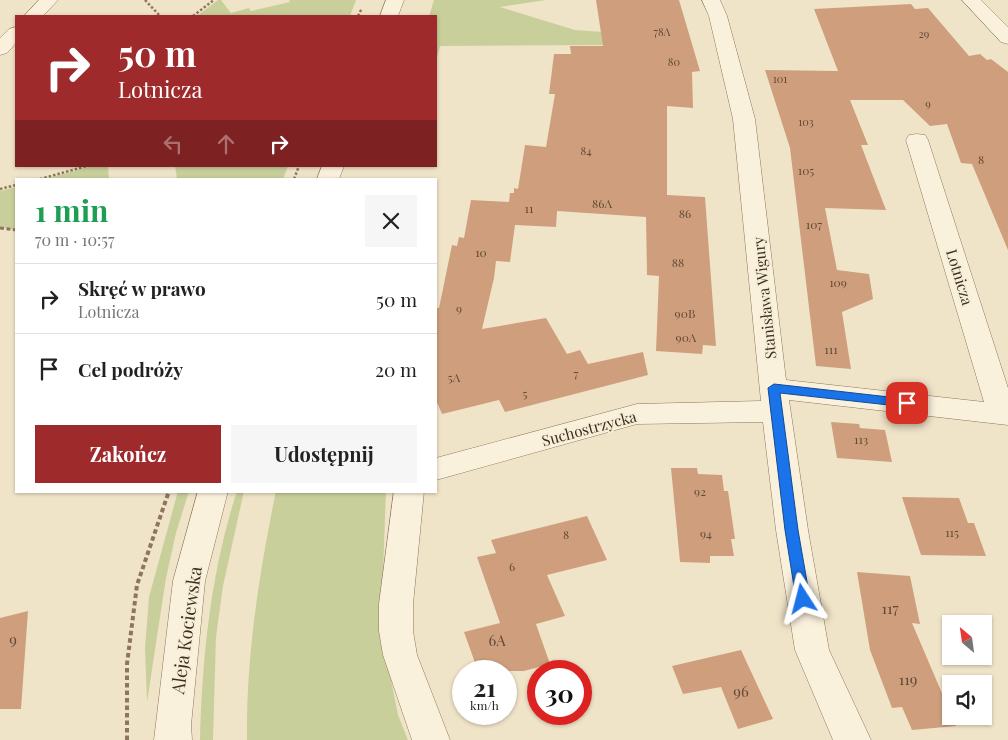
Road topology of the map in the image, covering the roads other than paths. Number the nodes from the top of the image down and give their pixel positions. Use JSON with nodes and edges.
{"nodes":[{"id":1,"x":49,"y":0,"type":"edge"},
{"id":2,"x":395,"y":0,"type":"edge"},
{"id":3,"x":711,"y":0,"type":"edge"},
{"id":4,"x":970,"y":0,"type":"edge"},
{"id":5,"x":34,"y":15,"type":"edge"},
{"id":6,"x":389,"y":15,"type":"edge"},
{"id":7,"x":15,"y":34,"type":"edge"},
{"id":8,"x":1008,"y":38,"type":"edge"},
{"id":9,"x":0,"y":49,"type":"edge"},
{"id":10,"x":917,"y":140,"type":"dead end"},
{"id":11,"x":775,"y":399,"type":"junction"},
{"id":12,"x":1005,"y":415,"type":"edge"},
{"id":13,"x":437,"y":469,"type":"edge"},
{"id":14,"x":212,"y":493,"type":"edge"},
{"id":15,"x":409,"y":493,"type":"edge"},
{"id":16,"x":173,"y":740,"type":"edge"},
{"id":17,"x":431,"y":740,"type":"edge"},
{"id":18,"x":852,"y":740,"type":"edge"}],
"edges":[{"from":1,"to":5,"type":"street"},
{"from":2,"to":6,"type":"street"},
{"from":3,"to":11,"type":"street","name":"Stanisława Wigury"},
{"from":4,"to":8,"type":"street"},
{"from":7,"to":9,"type":"street"},
{"from":10,"to":12,"type":"street","name":"Lotnicza"},
{"from":11,"to":12,"type":"street","name":"Lotnicza"},
{"from":11,"to":13,"type":"street","name":"Suchostrzycka"},
{"from":11,"to":18,"type":"street","name":"Stanisława Wigury"},
{"from":14,"to":16,"type":"street","name":"Aleja Kociewska"},
{"from":15,"to":17,"type":"street"}]}
